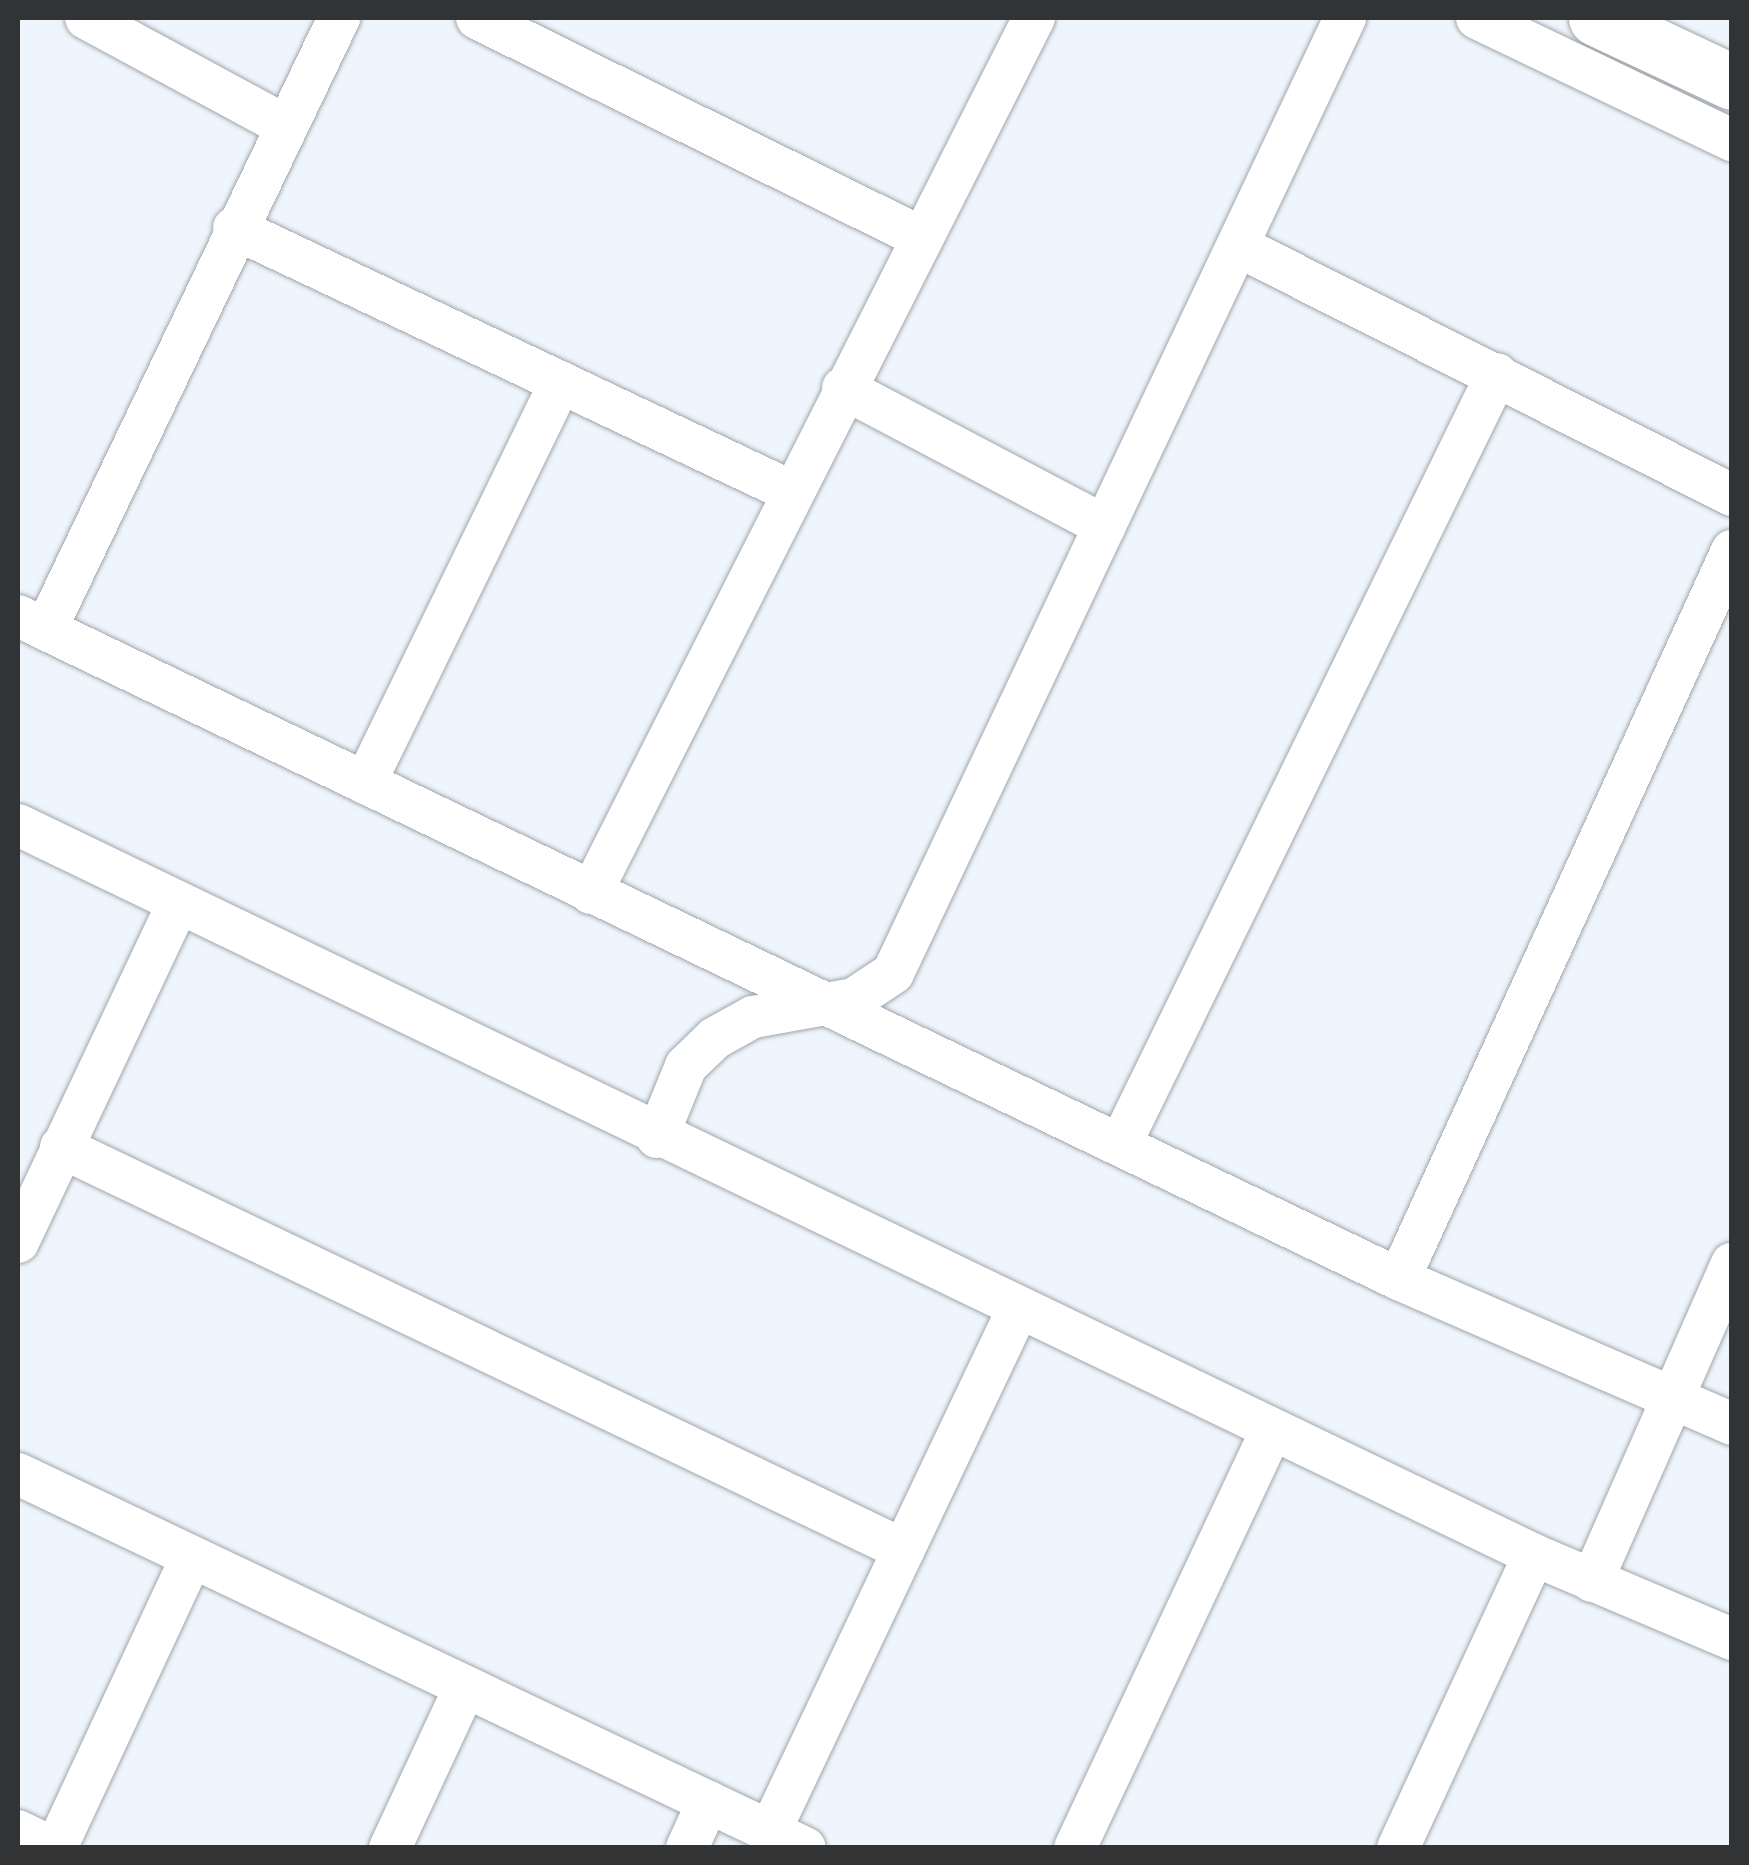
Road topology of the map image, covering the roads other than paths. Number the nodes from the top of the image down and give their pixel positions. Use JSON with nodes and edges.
{"nodes":[{"id":1,"x":86,"y":18,"type":"edge"},
{"id":2,"x":339,"y":18,"type":"edge"},
{"id":3,"x":477,"y":18,"type":"edge"},
{"id":4,"x":1034,"y":18,"type":"edge"},
{"id":5,"x":1344,"y":18,"type":"edge"},
{"id":6,"x":1478,"y":18,"type":"edge"},
{"id":7,"x":1596,"y":18,"type":"edge"},
{"id":8,"x":1732,"y":82,"type":"edge"},
{"id":9,"x":282,"y":124,"type":"junction"},
{"id":10,"x":1732,"y":140,"type":"edge"},
{"id":11,"x":234,"y":228,"type":"junction"},
{"id":12,"x":921,"y":237,"type":"junction"},
{"id":13,"x":1238,"y":246,"type":"junction"},
{"id":14,"x":1497,"y":374,"type":"junction"},
{"id":15,"x":560,"y":382,"type":"junction"},
{"id":16,"x":843,"y":388,"type":"junction"},
{"id":17,"x":790,"y":491,"type":"junction"},
{"id":18,"x":1732,"y":495,"type":"edge"},
{"id":19,"x":1105,"y":526,"type":"junction"},
{"id":20,"x":1732,"y":551,"type":"edge"},
{"id":21,"x":32,"y":622,"type":"edge"},
{"id":22,"x":366,"y":783,"type":"junction"},
{"id":23,"x":18,"y":826,"type":"edge"},
{"id":24,"x":590,"y":893,"type":"junction"},
{"id":25,"x":176,"y":908,"type":"junction"},
{"id":26,"x":822,"y":1002,"type":"junction"},
{"id":27,"x":656,"y":1137,"type":"junction"},
{"id":28,"x":1120,"y":1144,"type":"junction"},
{"id":29,"x":61,"y":1148,"type":"junction"},
{"id":30,"x":18,"y":1242,"type":"edge"},
{"id":31,"x":1732,"y":1263,"type":"edge"},
{"id":32,"x":1399,"y":1278,"type":"junction"},
{"id":33,"x":1018,"y":1309,"type":"junction"},
{"id":34,"x":1673,"y":1397,"type":"junction"},
{"id":35,"x":1732,"y":1424,"type":"edge"},
{"id":36,"x":1272,"y":1430,"type":"junction"},
{"id":37,"x":18,"y":1474,"type":"edge"},
{"id":38,"x":904,"y":1550,"type":"junction"},
{"id":39,"x":1534,"y":1555,"type":"junction"},
{"id":40,"x":192,"y":1557,"type":"junction"},
{"id":41,"x":1592,"y":1581,"type":"junction"},
{"id":42,"x":1732,"y":1639,"type":"edge"},
{"id":43,"x":465,"y":1687,"type":"junction"},
{"id":44,"x":708,"y":1802,"type":"junction"},
{"id":45,"x":18,"y":1831,"type":"edge"},
{"id":46,"x":787,"y":1839,"type":"edge"},
{"id":47,"x":54,"y":1848,"type":"edge"},
{"id":48,"x":390,"y":1848,"type":"edge"},
{"id":49,"x":686,"y":1848,"type":"edge"},
{"id":50,"x":1075,"y":1848,"type":"edge"},
{"id":51,"x":1398,"y":1848,"type":"edge"}],
"edges":[{"from":1,"to":9,"type":"street"},
{"from":2,"to":9,"type":"street"},
{"from":3,"to":12,"type":"street"},
{"from":4,"to":12,"type":"street"},
{"from":5,"to":13,"type":"street"},
{"from":6,"to":10,"type":"street"},
{"from":7,"to":8,"type":"street"},
{"from":9,"to":11,"type":"street"},
{"from":11,"to":15,"type":"street"},
{"from":11,"to":21,"type":"street"},
{"from":12,"to":16,"type":"street"},
{"from":13,"to":14,"type":"street"},
{"from":13,"to":19,"type":"street"},
{"from":14,"to":18,"type":"street"},
{"from":14,"to":28,"type":"street"},
{"from":15,"to":17,"type":"street"},
{"from":15,"to":22,"type":"street"},
{"from":16,"to":17,"type":"street"},
{"from":16,"to":19,"type":"street"},
{"from":17,"to":24,"type":"street"},
{"from":19,"to":26,"type":"street"},
{"from":20,"to":32,"type":"street"},
{"from":21,"to":22,"type":"street"},
{"from":22,"to":24,"type":"street"},
{"from":23,"to":25,"type":"street"},
{"from":24,"to":26,"type":"street"},
{"from":25,"to":27,"type":"street"},
{"from":25,"to":29,"type":"street"},
{"from":26,"to":27,"type":"street"},
{"from":26,"to":28,"type":"street"},
{"from":27,"to":33,"type":"street"},
{"from":28,"to":32,"type":"street"},
{"from":29,"to":30,"type":"street"},
{"from":29,"to":38,"type":"street"},
{"from":31,"to":34,"type":"street"},
{"from":32,"to":34,"type":"street"},
{"from":33,"to":36,"type":"street"},
{"from":33,"to":38,"type":"street"},
{"from":34,"to":35,"type":"street"},
{"from":34,"to":41,"type":"street"},
{"from":36,"to":39,"type":"street"},
{"from":36,"to":50,"type":"street"},
{"from":37,"to":40,"type":"street"},
{"from":38,"to":46,"type":"street"},
{"from":39,"to":41,"type":"street"},
{"from":39,"to":51,"type":"street"},
{"from":40,"to":43,"type":"street"},
{"from":40,"to":47,"type":"street"},
{"from":41,"to":42,"type":"street"},
{"from":43,"to":44,"type":"street"},
{"from":43,"to":48,"type":"street"},
{"from":44,"to":46,"type":"street"},
{"from":44,"to":49,"type":"street"},
{"from":45,"to":47,"type":"street"}]}
